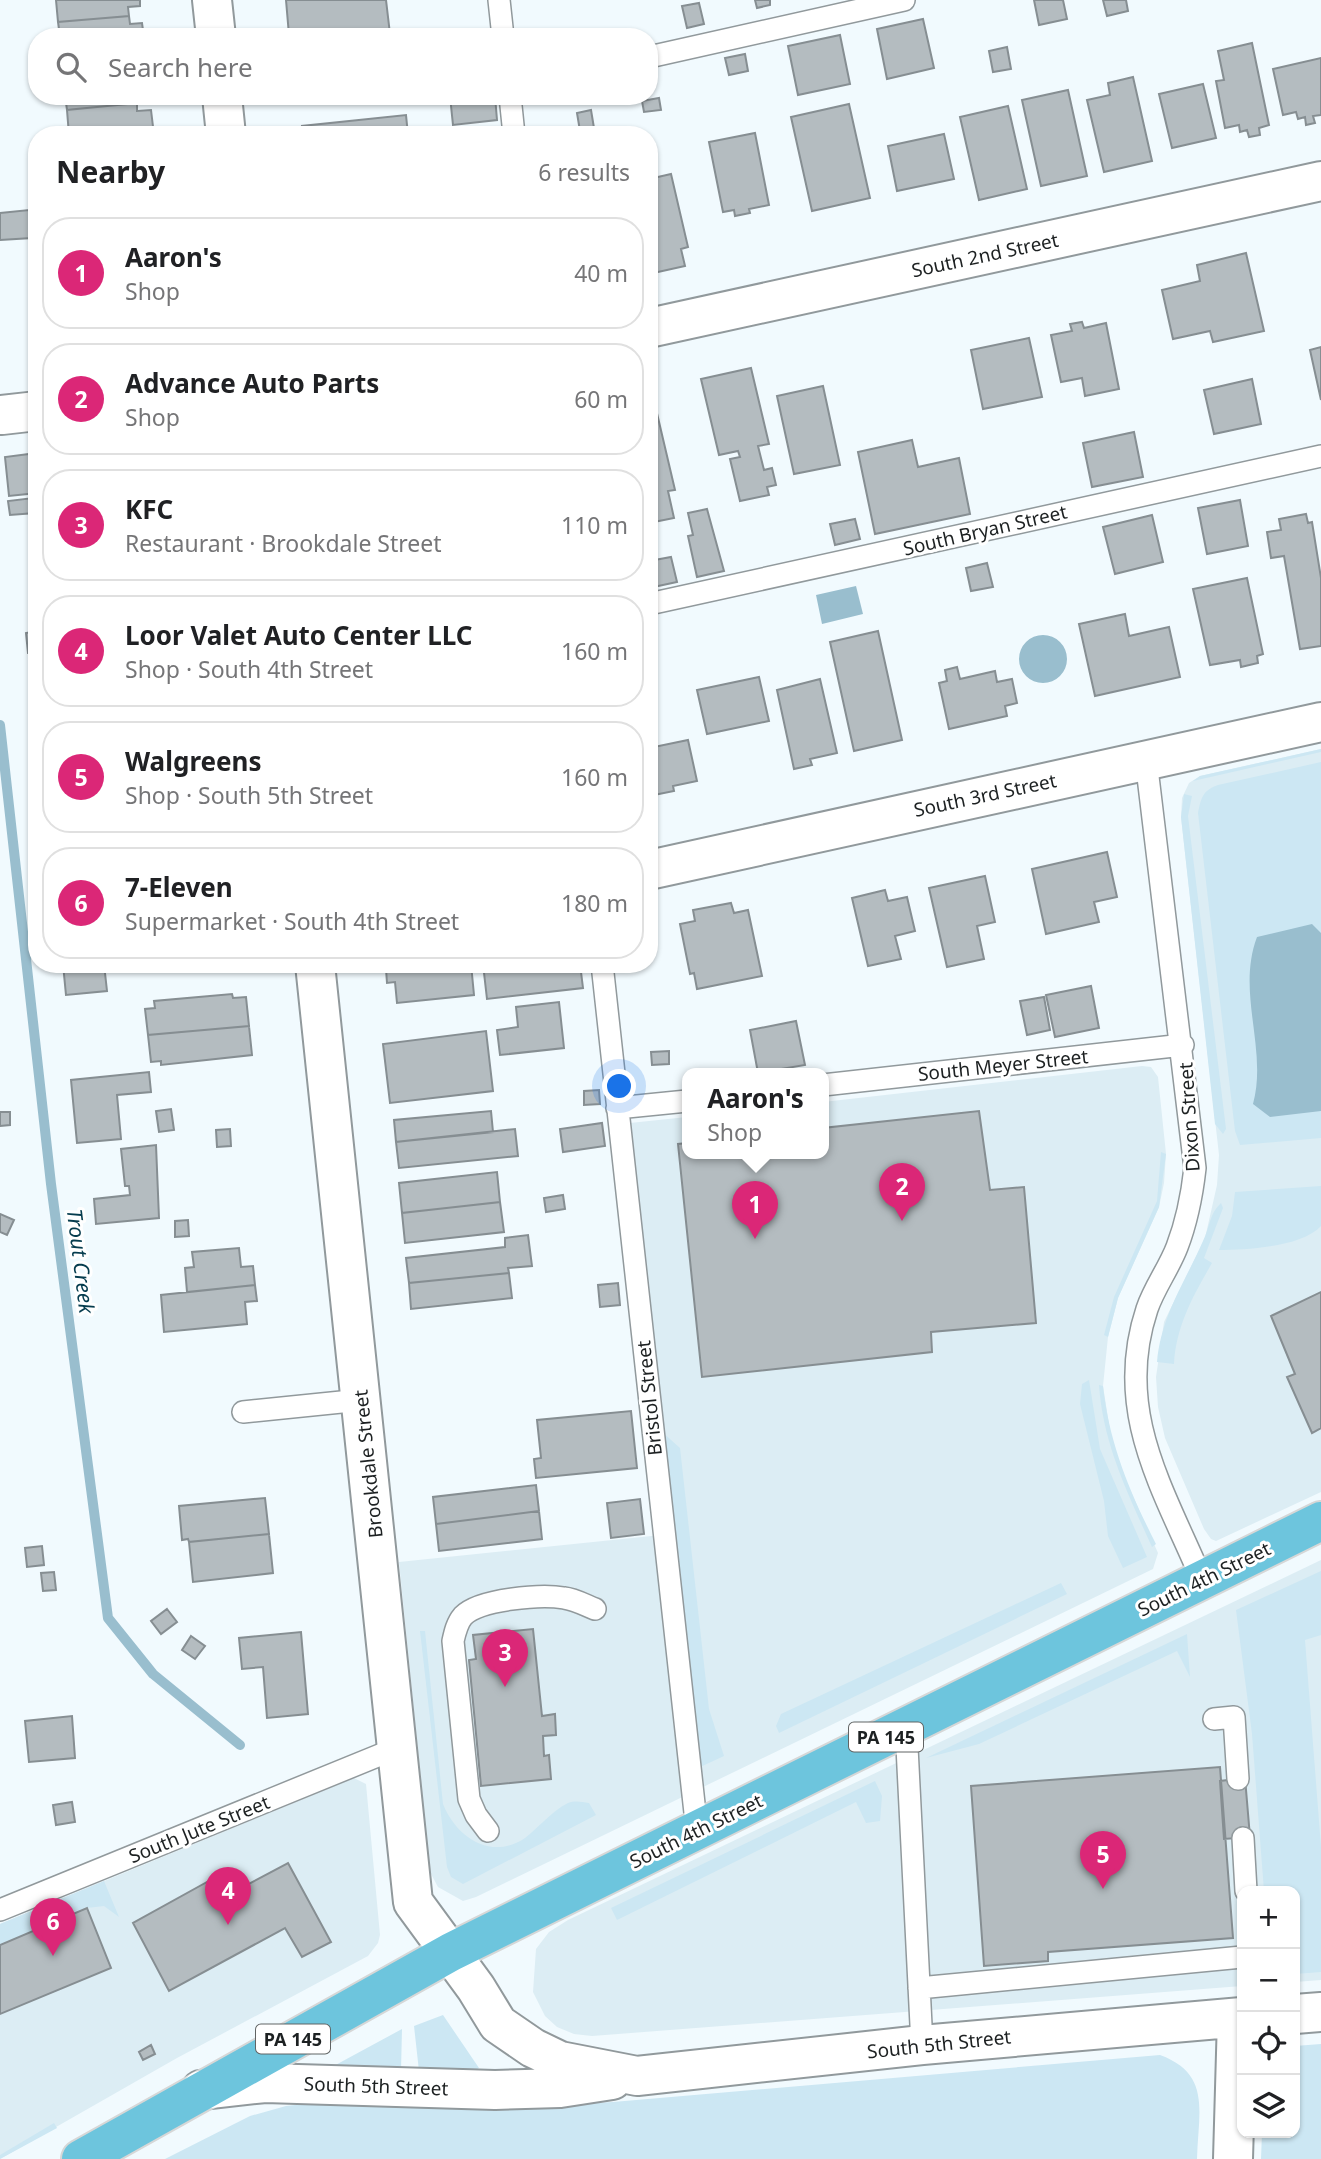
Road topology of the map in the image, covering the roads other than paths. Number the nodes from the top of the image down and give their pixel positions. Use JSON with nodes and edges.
{"nodes":[{"id":1,"x":212,"y":0,"type":"edge"},
{"id":2,"x":499,"y":0,"type":"edge"},
{"id":3,"x":904,"y":0,"type":"edge"},
{"id":4,"x":215,"y":28,"type":"edge"},
{"id":5,"x":502,"y":28,"type":"edge"},
{"id":6,"x":658,"y":55,"type":"edge"},
{"id":7,"x":223,"y":105,"type":"edge"},
{"id":8,"x":511,"y":105,"type":"edge"},
{"id":9,"x":225,"y":126,"type":"edge"},
{"id":10,"x":513,"y":126,"type":"edge"},
{"id":11,"x":1321,"y":181,"type":"edge"},
{"id":12,"x":658,"y":326,"type":"edge"},
{"id":13,"x":1321,"y":456,"type":"edge"},
{"id":14,"x":658,"y":602,"type":"edge"},
{"id":15,"x":1321,"y":722,"type":"edge"},
{"id":16,"x":1146,"y":760,"type":"junction"},
{"id":17,"x":658,"y":868,"type":"edge"},
{"id":18,"x":316,"y":973,"type":"edge"},
{"id":19,"x":603,"y":973,"type":"edge"},
{"id":20,"x":1183,"y":1045,"type":"junction"},
{"id":21,"x":829,"y":1084,"type":"edge"},
{"id":22,"x":682,"y":1102,"type":"edge"},
{"id":23,"x":617,"y":1108,"type":"junction"},
{"id":24,"x":361,"y":1399,"type":"junction"},
{"id":25,"x":243,"y":1412,"type":"dead end"},
{"id":26,"x":1321,"y":1521,"type":"edge"},
{"id":27,"x":1202,"y":1580,"type":"junction"},
{"id":28,"x":595,"y":1609,"type":"dead end"},
{"id":29,"x":1214,"y":1719,"type":"dead end"},
{"id":30,"x":906,"y":1727,"type":"junction"},
{"id":31,"x":397,"y":1748,"type":"junction"},
{"id":32,"x":1238,"y":1779,"type":"dead end"},
{"id":33,"x":488,"y":1831,"type":"dead end"},
{"id":34,"x":697,"y":1831,"type":"junction"},
{"id":35,"x":1243,"y":1838,"type":"dead end"},
{"id":36,"x":1246,"y":1886,"type":"edge"},
{"id":37,"x":0,"y":1910,"type":"edge"},
{"id":38,"x":451,"y":1952,"type":"junction"},
{"id":39,"x":1237,"y":1957,"type":"edge"},
{"id":40,"x":919,"y":1988,"type":"junction"},
{"id":41,"x":1321,"y":2012,"type":"edge"},
{"id":42,"x":1300,"y":2014,"type":"edge"},
{"id":43,"x":1237,"y":2017,"type":"edge"},
{"id":44,"x":922,"y":2045,"type":"junction"},
{"id":45,"x":1237,"y":2075,"type":"edge"},
{"id":46,"x":637,"y":2076,"type":"junction"},
{"id":47,"x":199,"y":2091,"type":"junction"},
{"id":48,"x":80,"y":2159,"type":"edge"},
{"id":49,"x":1233,"y":2159,"type":"edge"}],
"edges":[{"from":1,"to":4,"type":"street"},
{"from":2,"to":5,"type":"lane"},
{"from":3,"to":6,"type":"lane"},
{"from":7,"to":9,"type":"street"},
{"from":8,"to":10,"type":"lane"},
{"from":11,"to":12,"type":"street","name":"South 2nd Street"},
{"from":13,"to":14,"type":"lane","name":"South Bryan Street"},
{"from":15,"to":16,"type":"street","name":"South 3rd Street"},
{"from":16,"to":17,"type":"street","name":"South 3rd Street"},
{"from":16,"to":20,"type":"lane","name":"Dixon Street"},
{"from":18,"to":24,"type":"street","name":"Brookdale Street"},
{"from":19,"to":23,"type":"lane","name":"Bristol Street"},
{"from":20,"to":21,"type":"lane","name":"South Meyer Street"},
{"from":20,"to":27,"type":"lane","name":"Dixon Street"},
{"from":22,"to":23,"type":"lane"},
{"from":23,"to":34,"type":"lane","name":"Bristol Street"},
{"from":24,"to":25,"type":"lane"},
{"from":24,"to":31,"type":"street","name":"Brookdale Street"},
{"from":26,"to":27,"type":"main road","name":"South 4th Street","number":"PA 145"},
{"from":27,"to":30,"type":"main road","name":"South 4th Street","number":"PA 145"},
{"from":28,"to":33,"type":"lane"},
{"from":29,"to":32,"type":"lane"},
{"from":30,"to":34,"type":"main road","name":"South 4th Street","number":"PA 145"},
{"from":30,"to":40,"type":"lane"},
{"from":31,"to":37,"type":"lane","name":"South Jute Street"},
{"from":31,"to":38,"type":"street","name":"Brookdale Street"},
{"from":34,"to":38,"type":"main road","name":"South 4th Street","number":"PA 145"},
{"from":35,"to":36,"type":"lane"},
{"from":38,"to":46,"type":"street","name":"South 5th Street"},
{"from":38,"to":47,"type":"main road","name":"South 4th Street","number":"PA 145"},
{"from":39,"to":40,"type":"lane"},
{"from":40,"to":44,"type":"lane"},
{"from":41,"to":42,"type":"street"},
{"from":43,"to":44,"type":"street","name":"South 5th Street"},
{"from":44,"to":46,"type":"street","name":"South 5th Street"},
{"from":45,"to":49,"type":"street"},
{"from":46,"to":47,"type":"street","name":"South 5th Street"},
{"from":47,"to":48,"type":"main road","name":"South 4th Street","number":"PA 145"}]}
